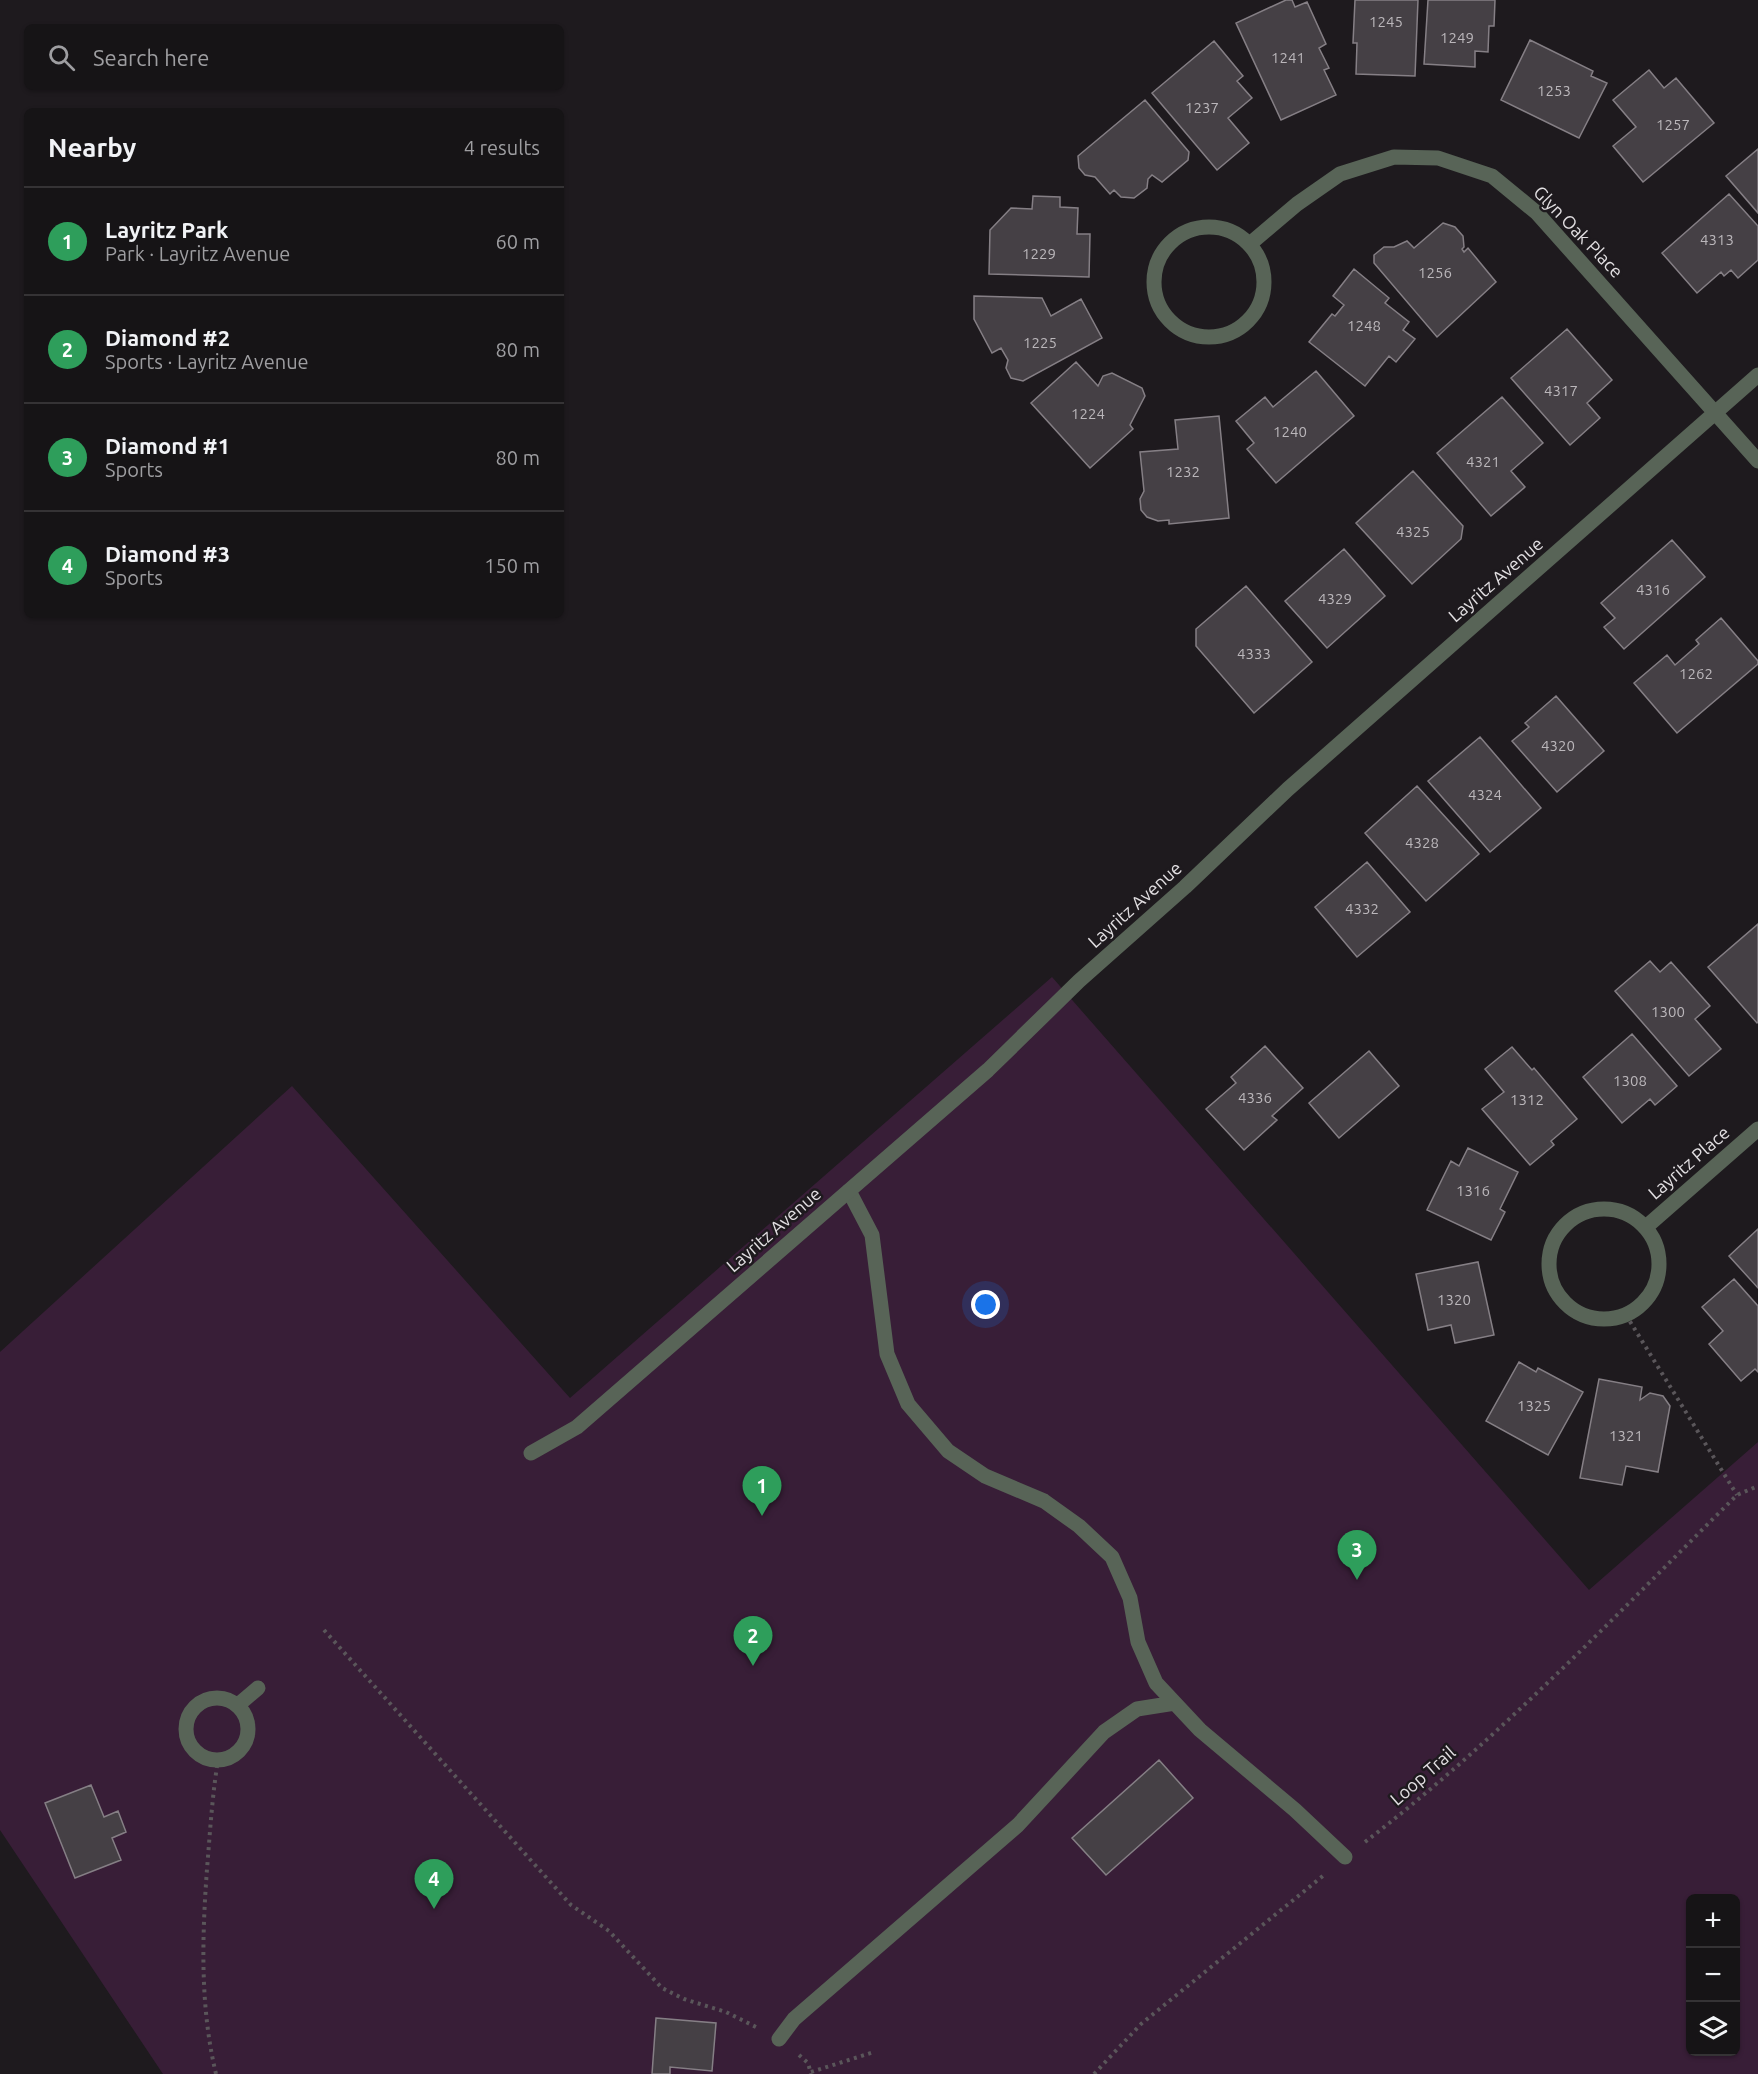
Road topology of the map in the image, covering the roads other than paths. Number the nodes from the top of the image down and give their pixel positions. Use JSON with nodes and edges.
{"nodes":[{"id":1,"x":1251,"y":243,"type":"junction"},
{"id":2,"x":1758,"y":375,"type":"edge"},
{"id":3,"x":1716,"y":413,"type":"junction"},
{"id":4,"x":1758,"y":461,"type":"edge"},
{"id":5,"x":1758,"y":1129,"type":"edge"},
{"id":6,"x":849,"y":1191,"type":"junction"},
{"id":7,"x":1646,"y":1227,"type":"junction"},
{"id":8,"x":531,"y":1453,"type":"dead end"},
{"id":9,"x":258,"y":1688,"type":"dead end"},
{"id":10,"x":1174,"y":1703,"type":"junction"},
{"id":11,"x":238,"y":1705,"type":"junction"},
{"id":12,"x":1345,"y":1857,"type":"road end"},
{"id":13,"x":779,"y":2039,"type":"road end"}],
"edges":[{"from":1,"to":1,"type":"street"},
{"from":1,"to":3,"type":"street","name":"Glyn Oak Place"},
{"from":2,"to":3,"type":"street","name":"Layritz Avenue"},
{"from":3,"to":4,"type":"street"},
{"from":3,"to":6,"type":"street","name":"Layritz Avenue"},
{"from":5,"to":7,"type":"street","name":"Layritz Place"},
{"from":6,"to":8,"type":"street","name":"Layritz Avenue"},
{"from":6,"to":10,"type":"street"},
{"from":7,"to":7,"type":"street","name":"Layritz Place"},
{"from":9,"to":11,"type":"street"},
{"from":10,"to":12,"type":"street"},
{"from":10,"to":13,"type":"street"},
{"from":11,"to":11,"type":"street"}]}
